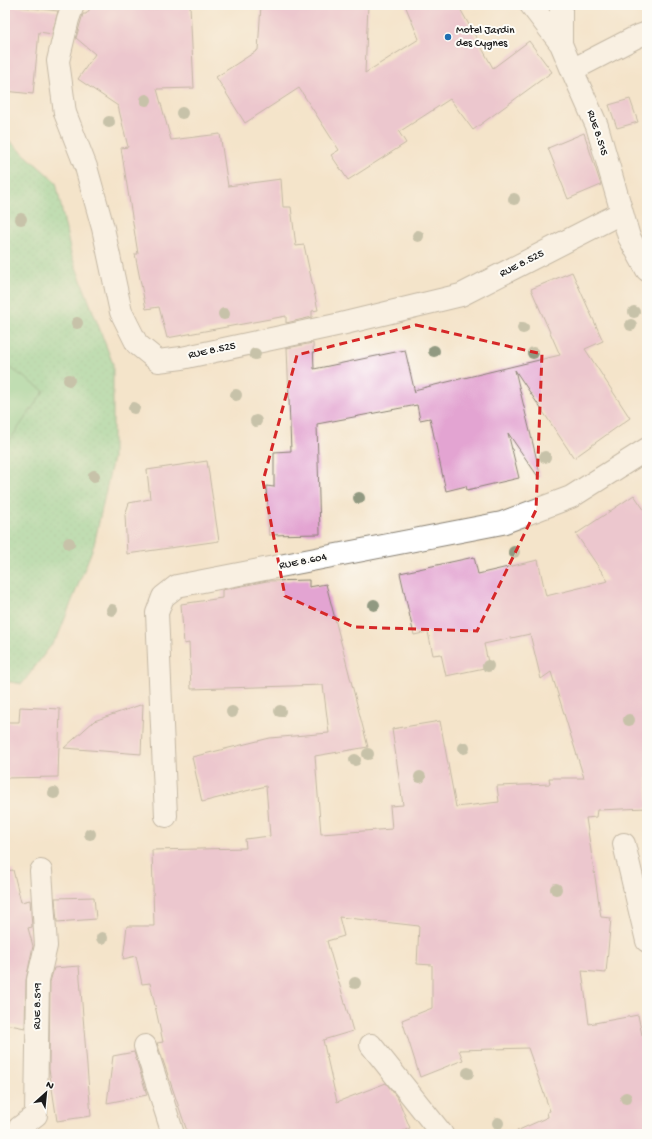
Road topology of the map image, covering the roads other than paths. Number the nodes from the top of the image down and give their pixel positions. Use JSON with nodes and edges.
{"nodes":[{"id":1,"x":73,"y":5,"type":"edge"},
{"id":2,"x":531,"y":5,"type":"edge"},
{"id":3,"x":561,"y":5,"type":"edge"},
{"id":4,"x":647,"y":33,"type":"edge"},
{"id":5,"x":561,"y":44,"type":"junction"},
{"id":6,"x":572,"y":70,"type":"junction"},
{"id":7,"x":621,"y":213,"type":"junction"},
{"id":8,"x":647,"y":270,"type":"edge"},
{"id":9,"x":647,"y":449,"type":"edge"},
{"id":10,"x":166,"y":816,"type":"dead end"},
{"id":11,"x":624,"y":844,"type":"dead end"},
{"id":12,"x":41,"y":871,"type":"dead end"},
{"id":13,"x":647,"y":941,"type":"edge"},
{"id":14,"x":145,"y":1046,"type":"dead end"},
{"id":15,"x":372,"y":1046,"type":"dead end"},
{"id":16,"x":18,"y":1134,"type":"edge"},
{"id":17,"x":173,"y":1134,"type":"edge"},
{"id":18,"x":442,"y":1134,"type":"edge"}],
"edges":[{"from":1,"to":7,"type":"street","name":"RUE 8.525"},
{"from":2,"to":5,"type":"street","name":"RUE 8.515"},
{"from":3,"to":5,"type":"street"},
{"from":4,"to":6,"type":"street"},
{"from":5,"to":6,"type":"street","name":"RUE 8.515"},
{"from":6,"to":7,"type":"street","name":"RUE 8.515"},
{"from":7,"to":8,"type":"street","name":"RUE 8.515"},
{"from":9,"to":10,"type":"street","name":"RUE 8.604"},
{"from":11,"to":13,"type":"street"},
{"from":12,"to":16,"type":"street","name":"RUE 8.519"},
{"from":14,"to":17,"type":"street"},
{"from":15,"to":18,"type":"street"}]}
